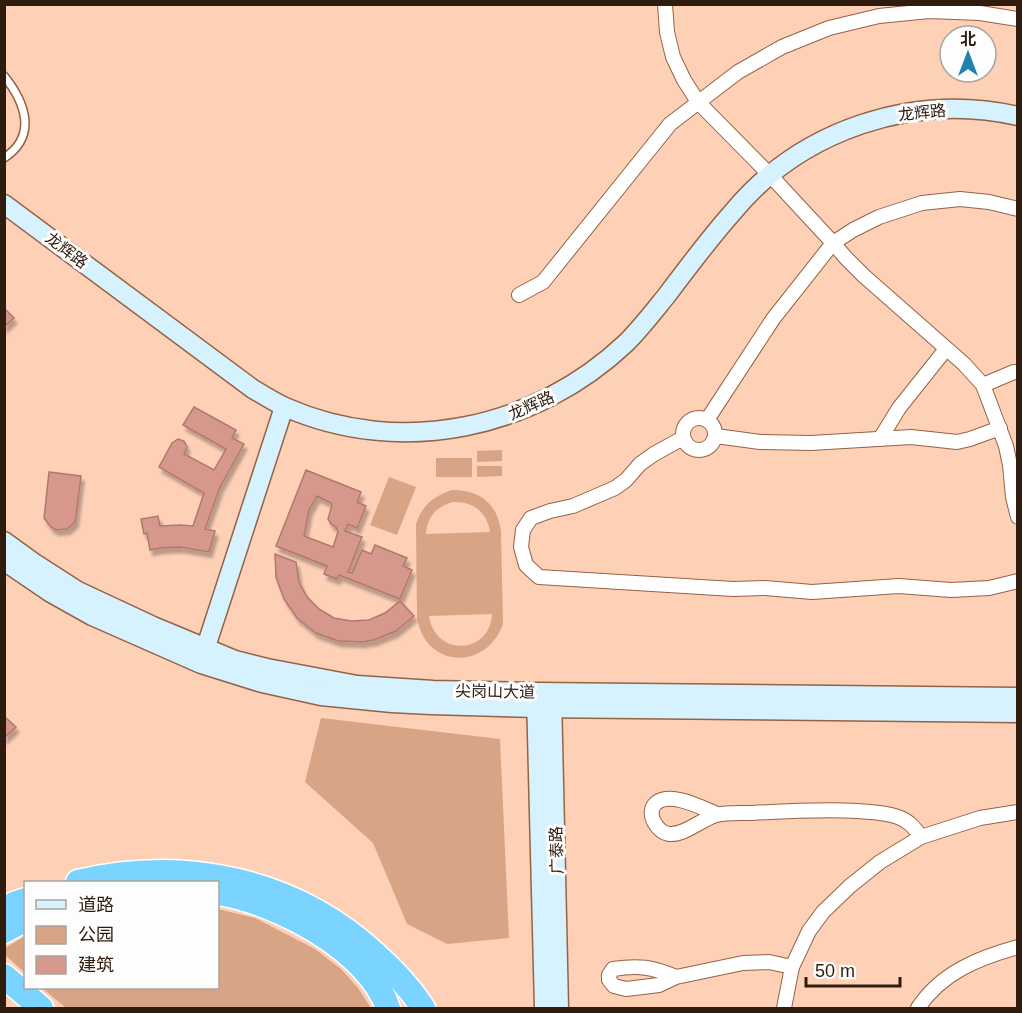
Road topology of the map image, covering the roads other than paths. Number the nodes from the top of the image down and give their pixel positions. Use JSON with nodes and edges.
{"nodes":[{"id":1,"x":665,"y":4,"type":"edge"},
{"id":2,"x":1017,"y":19,"type":"edge"},
{"id":3,"x":4,"y":76,"type":"edge"},
{"id":4,"x":698,"y":102,"type":"junction"},
{"id":5,"x":1017,"y":116,"type":"edge"},
{"id":6,"x":4,"y":158,"type":"edge"},
{"id":7,"x":770,"y":175,"type":"junction"},
{"id":8,"x":4,"y":204,"type":"edge"},
{"id":9,"x":1017,"y":209,"type":"edge"},
{"id":10,"x":833,"y":243,"type":"junction"},
{"id":11,"x":519,"y":295,"type":"dead end"},
{"id":12,"x":946,"y":349,"type":"junction"},
{"id":13,"x":1017,"y":372,"type":"edge"},
{"id":14,"x":983,"y":385,"type":"junction"},
{"id":15,"x":284,"y":407,"type":"junction"},
{"id":16,"x":707,"y":420,"type":"junction"},
{"id":17,"x":1000,"y":428,"type":"junction"},
{"id":18,"x":716,"y":436,"type":"junction"},
{"id":19,"x":683,"y":438,"type":"junction"},
{"id":20,"x":880,"y":439,"type":"junction"},
{"id":21,"x":1017,"y":517,"type":"edge"},
{"id":22,"x":4,"y":541,"type":"edge"},
{"id":23,"x":4,"y":561,"type":"edge"},
{"id":24,"x":1017,"y":581,"type":"edge"},
{"id":25,"x":203,"y":656,"type":"junction"},
{"id":26,"x":1017,"y":697,"type":"edge"},
{"id":27,"x":544,"y":700,"type":"junction"},
{"id":28,"x":1017,"y":713,"type":"edge"},
{"id":29,"x":1017,"y":812,"type":"edge"},
{"id":30,"x":717,"y":814,"type":"dead end"},
{"id":31,"x":921,"y":837,"type":"junction"},
{"id":32,"x":83,"y":881,"type":"edge"},
{"id":33,"x":219,"y":894,"type":"edge"},
{"id":34,"x":260,"y":895,"type":"junction"},
{"id":35,"x":24,"y":901,"type":"edge"},
{"id":36,"x":4,"y":910,"type":"edge"},
{"id":37,"x":24,"y":920,"type":"edge"},
{"id":38,"x":4,"y":931,"type":"edge"},
{"id":39,"x":1017,"y":947,"type":"edge"},
{"id":40,"x":792,"y":967,"type":"junction"},
{"id":41,"x":4,"y":976,"type":"edge"},
{"id":42,"x":676,"y":977,"type":"dead end"},
{"id":43,"x":41,"y":1008,"type":"edge"},
{"id":44,"x":388,"y":1008,"type":"edge"},
{"id":45,"x":423,"y":1008,"type":"edge"},
{"id":46,"x":544,"y":1008,"type":"edge"},
{"id":47,"x":559,"y":1008,"type":"edge"},
{"id":48,"x":784,"y":1008,"type":"edge"},
{"id":49,"x":918,"y":1008,"type":"edge"}],
"edges":[{"from":1,"to":4,"type":"street"},
{"from":2,"to":4,"type":"street"},
{"from":3,"to":6,"type":"lane"},
{"from":4,"to":7,"type":"street"},
{"from":4,"to":11,"type":"street"},
{"from":5,"to":7,"type":"main road","name":"龙辉路"},
{"from":7,"to":10,"type":"street"},
{"from":7,"to":15,"type":"main road","name":"龙辉路"},
{"from":8,"to":15,"type":"main road","name":"龙辉路"},
{"from":9,"to":10,"type":"street"},
{"from":10,"to":12,"type":"street"},
{"from":10,"to":16,"type":"street"},
{"from":12,"to":14,"type":"street"},
{"from":12,"to":20,"type":"street"},
{"from":13,"to":14,"type":"street"},
{"from":14,"to":17,"type":"street"},
{"from":15,"to":25,"type":"main road"},
{"from":16,"to":18,"type":"street"},
{"from":16,"to":19,"type":"street"},
{"from":17,"to":20,"type":"street"},
{"from":17,"to":21,"type":"street"},
{"from":18,"to":19,"type":"street"},
{"from":18,"to":20,"type":"street"},
{"from":19,"to":24,"type":"street"},
{"from":22,"to":25,"type":"main road","name":"尖岗山大道"},
{"from":23,"to":25,"type":"main road","name":"尖岗山大道"},
{"from":25,"to":27,"type":"main road","name":"尖岗山大道"},
{"from":26,"to":27,"type":"main road","name":"尖岗山大道"},
{"from":27,"to":28,"type":"main road","name":"尖岗山大道"},
{"from":27,"to":46,"type":"main road","name":"广泰路"},
{"from":27,"to":47,"type":"main road","name":"广泰路"},
{"from":29,"to":31,"type":"street"},
{"from":30,"to":31,"type":"street"},
{"from":31,"to":40,"type":"street"},
{"from":32,"to":34,"type":"highway"},
{"from":33,"to":34,"type":"highway"},
{"from":34,"to":44,"type":"highway"},
{"from":34,"to":45,"type":"highway"},
{"from":35,"to":36,"type":"highway"},
{"from":37,"to":38,"type":"highway"},
{"from":39,"to":49,"type":"street"},
{"from":40,"to":42,"type":"street"},
{"from":40,"to":48,"type":"street"},
{"from":41,"to":43,"type":"highway"}]}
